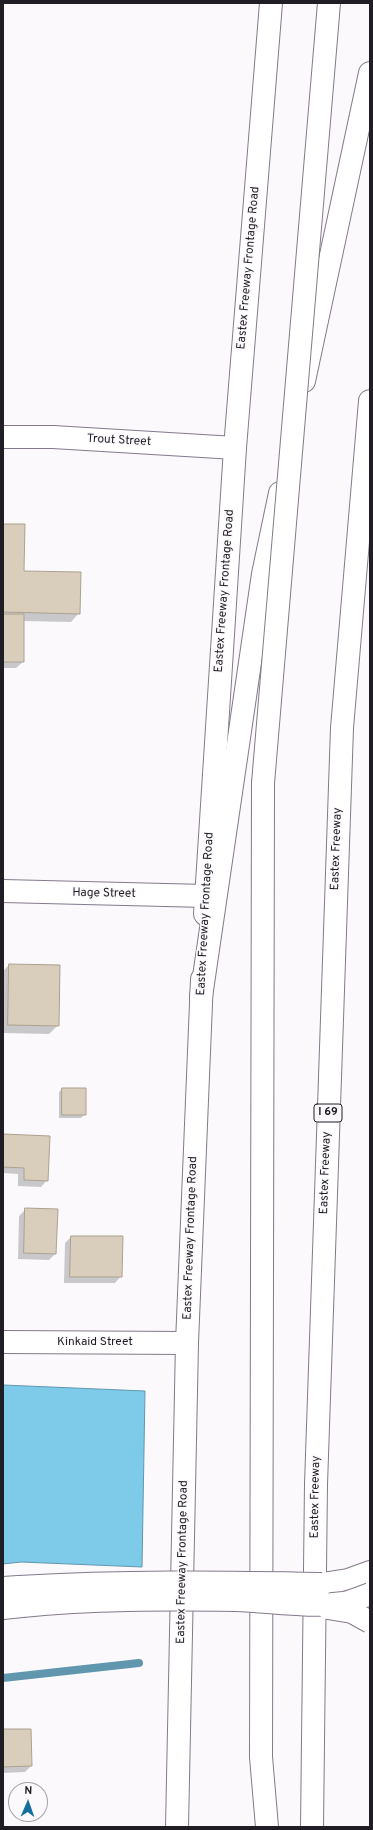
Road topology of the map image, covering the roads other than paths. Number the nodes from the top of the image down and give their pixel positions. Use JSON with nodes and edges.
{"nodes":[{"id":1,"x":271,"y":3,"type":"edge"},
{"id":2,"x":329,"y":3,"type":"edge"},
{"id":3,"x":370,"y":73,"type":"edge"},
{"id":4,"x":370,"y":400,"type":"edge"},
{"id":5,"x":3,"y":437,"type":"edge"},
{"id":6,"x":234,"y":448,"type":"junction"},
{"id":7,"x":3,"y":891,"type":"edge"},
{"id":8,"x":206,"y":896,"type":"junction"},
{"id":9,"x":201,"y":997,"type":"junction"},
{"id":10,"x":3,"y":1342,"type":"edge"},
{"id":11,"x":187,"y":1343,"type":"junction"},
{"id":12,"x":370,"y":1572,"type":"edge"},
{"id":13,"x":322,"y":1584,"type":"junction"},
{"id":14,"x":370,"y":1594,"type":"edge"},
{"id":15,"x":12,"y":1597,"type":"edge"},
{"id":16,"x":313,"y":1605,"type":"junction"},
{"id":17,"x":370,"y":1622,"type":"edge"},
{"id":18,"x":177,"y":1827,"type":"edge"},
{"id":19,"x":267,"y":1827,"type":"edge"},
{"id":20,"x":312,"y":1827,"type":"edge"}],
"edges":[{"from":1,"to":6,"type":"main road","name":"Eastex Freeway Frontage Road"},
{"from":2,"to":19,"type":"main road","bridge":true},
{"from":3,"to":9,"type":"main road"},
{"from":4,"to":20,"type":"main road","name":"Eastex Freeway","number":"I 69"},
{"from":5,"to":6,"type":"main road","name":"Trout Street"},
{"from":6,"to":8,"type":"main road","name":"Eastex Freeway Frontage Road"},
{"from":7,"to":8,"type":"main road","name":"Hage Street"},
{"from":8,"to":9,"type":"main road","name":"Eastex Freeway Frontage Road"},
{"from":9,"to":11,"type":"main road","name":"Eastex Freeway Frontage Road"},
{"from":10,"to":11,"type":"main road","name":"Kinkaid Street"},
{"from":11,"to":18,"type":"main road","name":"Eastex Freeway Frontage Road"},
{"from":12,"to":13,"type":"main road"},
{"from":13,"to":14,"type":"main road"},
{"from":13,"to":15,"type":"main road","bridge":true},
{"from":14,"to":16,"type":"main road","bridge":true},
{"from":15,"to":16,"type":"main road","bridge":true},
{"from":16,"to":17,"type":"main road","bridge":true}]}
